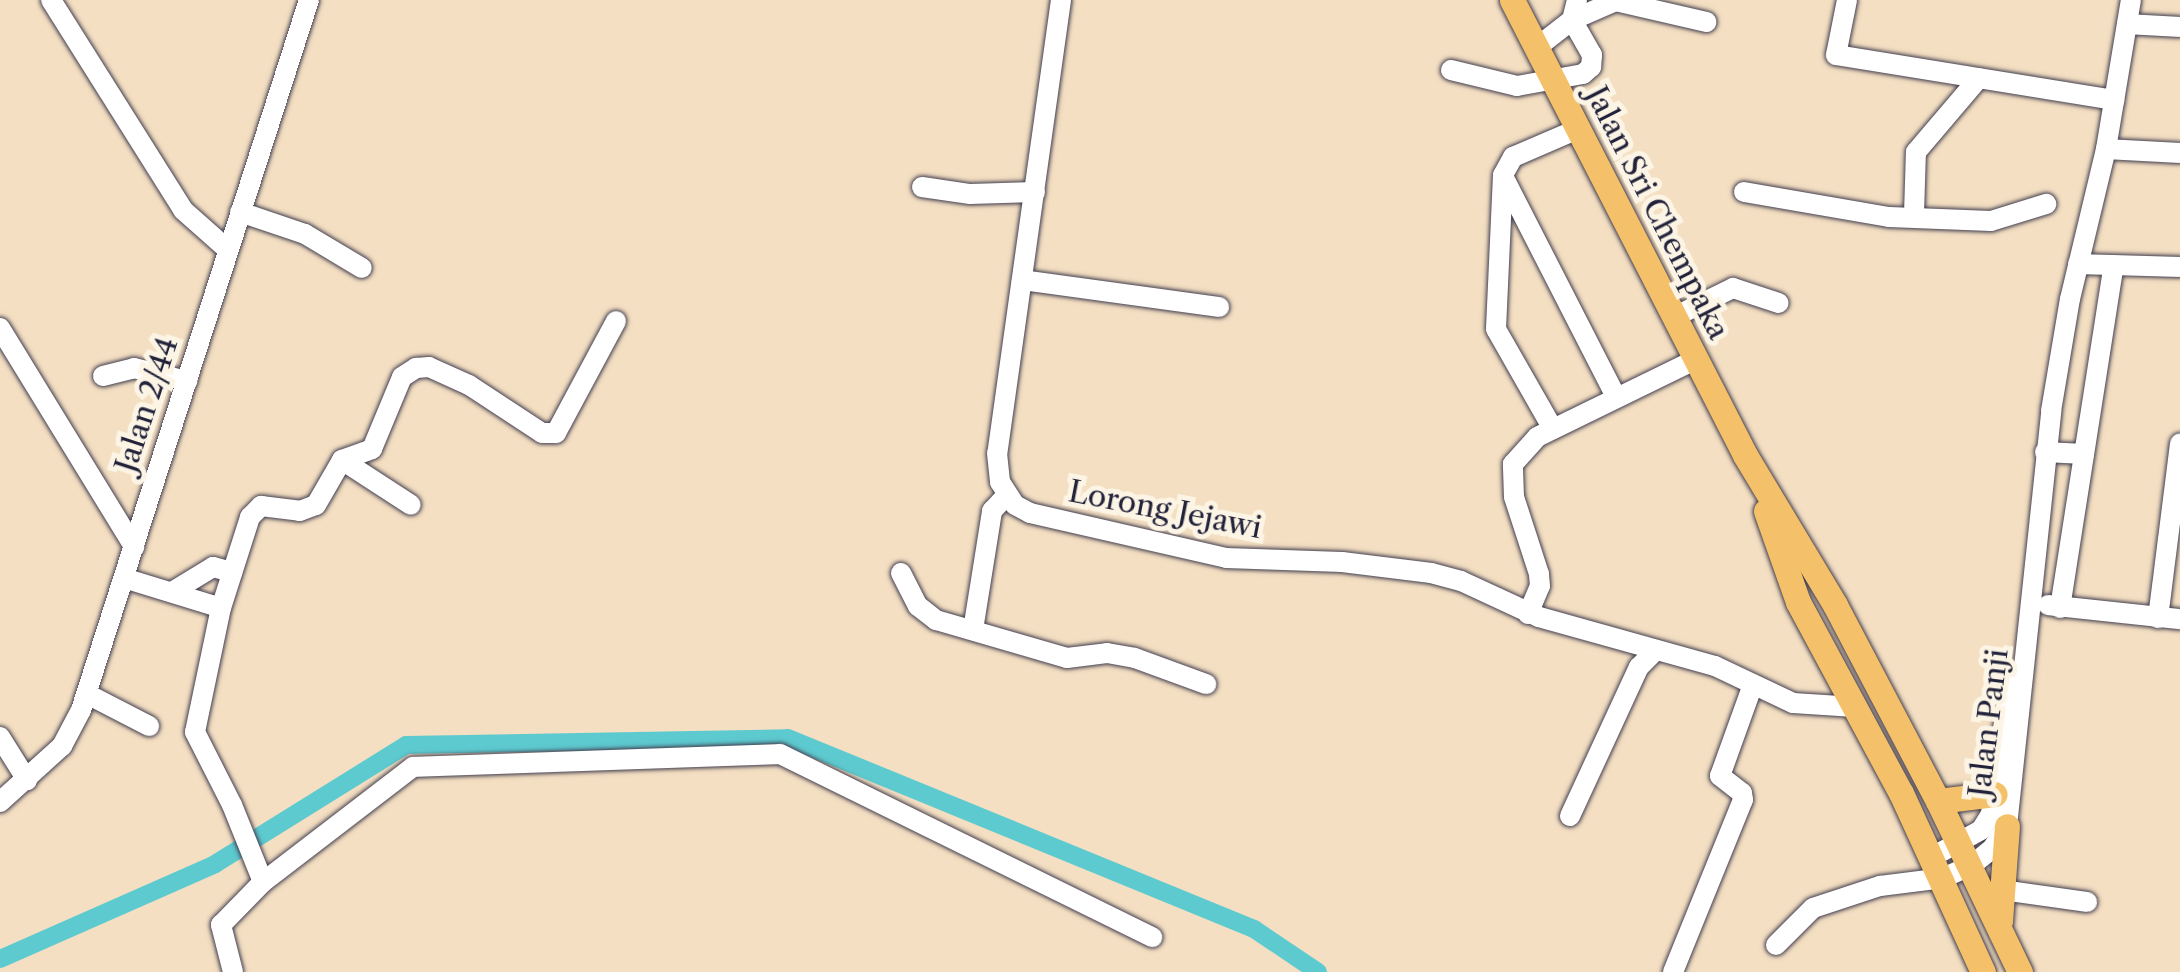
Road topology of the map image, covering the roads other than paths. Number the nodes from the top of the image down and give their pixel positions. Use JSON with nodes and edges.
{"nodes":[{"id":1,"x":51,"y":0,"type":"edge"},
{"id":2,"x":309,"y":0,"type":"edge"},
{"id":3,"x":1062,"y":0,"type":"edge"},
{"id":4,"x":1512,"y":0,"type":"edge"},
{"id":5,"x":1847,"y":0,"type":"edge"},
{"id":6,"x":2131,"y":0,"type":"edge"},
{"id":7,"x":1614,"y":1,"type":"edge"},
{"id":8,"x":1575,"y":10,"type":"edge"},
{"id":9,"x":1706,"y":22,"type":"dead end"},
{"id":10,"x":2127,"y":24,"type":"junction"},
{"id":11,"x":2180,"y":27,"type":"edge"},
{"id":12,"x":1536,"y":48,"type":"junction"},
{"id":13,"x":1451,"y":70,"type":"dead end"},
{"id":14,"x":1552,"y":78,"type":"junction"},
{"id":15,"x":1979,"y":78,"type":"junction"},
{"id":16,"x":2114,"y":100,"type":"junction"},
{"id":17,"x":1578,"y":128,"type":"junction"},
{"id":18,"x":2106,"y":149,"type":"junction"},
{"id":19,"x":2180,"y":153,"type":"edge"},
{"id":20,"x":1503,"y":175,"type":"junction"},
{"id":21,"x":922,"y":187,"type":"dead end"},
{"id":22,"x":1035,"y":192,"type":"junction"},
{"id":23,"x":1744,"y":192,"type":"dead end"},
{"id":24,"x":2046,"y":204,"type":"dead end"},
{"id":25,"x":240,"y":212,"type":"junction"},
{"id":26,"x":1914,"y":214,"type":"junction"},
{"id":27,"x":228,"y":250,"type":"junction"},
{"id":28,"x":2078,"y":264,"type":"junction"},
{"id":29,"x":2114,"y":265,"type":"junction"},
{"id":30,"x":2180,"y":267,"type":"edge"},
{"id":31,"x":362,"y":268,"type":"dead end"},
{"id":32,"x":1022,"y":280,"type":"junction"},
{"id":33,"x":1779,"y":303,"type":"dead end"},
{"id":34,"x":1219,"y":307,"type":"dead end"},
{"id":35,"x":1674,"y":317,"type":"junction"},
{"id":36,"x":616,"y":321,"type":"dead end"},
{"id":37,"x":0,"y":328,"type":"edge"},
{"id":38,"x":1696,"y":360,"type":"junction"},
{"id":39,"x":103,"y":376,"type":"dead end"},
{"id":40,"x":186,"y":382,"type":"junction"},
{"id":41,"x":1616,"y":396,"type":"junction"},
{"id":42,"x":1553,"y":429,"type":"junction"},
{"id":43,"x":2180,"y":443,"type":"edge"},
{"id":44,"x":2045,"y":452,"type":"junction"},
{"id":45,"x":2084,"y":454,"type":"junction"},
{"id":46,"x":1746,"y":455,"type":"junction"},
{"id":47,"x":342,"y":460,"type":"junction"},
{"id":48,"x":1006,"y":496,"type":"junction"},
{"id":49,"x":411,"y":505,"type":"dead end"},
{"id":50,"x":2038,"y":509,"type":"junction"},
{"id":51,"x":2074,"y":517,"type":"junction"},
{"id":52,"x":134,"y":547,"type":"junction"},
{"id":53,"x":232,"y":572,"type":"junction"},
{"id":54,"x":901,"y":572,"type":"dead end"},
{"id":55,"x":127,"y":579,"type":"junction"},
{"id":56,"x":172,"y":592,"type":"junction"},
{"id":57,"x":2028,"y":600,"type":"junction"},
{"id":58,"x":221,"y":608,"type":"junction"},
{"id":59,"x":2060,"y":608,"type":"junction"},
{"id":60,"x":1528,"y":614,"type":"junction"},
{"id":61,"x":2158,"y":618,"type":"junction"},
{"id":62,"x":2180,"y":619,"type":"edge"},
{"id":63,"x":973,"y":630,"type":"junction"},
{"id":64,"x":1656,"y":650,"type":"junction"},
{"id":65,"x":1206,"y":684,"type":"dead end"},
{"id":66,"x":1752,"y":686,"type":"junction"},
{"id":67,"x":87,"y":694,"type":"junction"},
{"id":68,"x":1855,"y":708,"type":"junction"},
{"id":69,"x":149,"y":726,"type":"dead end"},
{"id":70,"x":0,"y":736,"type":"edge"},
{"id":71,"x":27,"y":780,"type":"junction"},
{"id":72,"x":1995,"y":794,"type":"junction"},
{"id":73,"x":1938,"y":801,"type":"junction"},
{"id":74,"x":0,"y":802,"type":"edge"},
{"id":75,"x":1570,"y":816,"type":"dead end"},
{"id":76,"x":2007,"y":826,"type":"junction"},
{"id":77,"x":1966,"y":854,"type":"junction"},
{"id":78,"x":1938,"y":868,"type":"junction"},
{"id":79,"x":263,"y":882,"type":"junction"},
{"id":80,"x":2002,"y":890,"type":"junction"},
{"id":81,"x":2087,"y":902,"type":"dead end"},
{"id":82,"x":2000,"y":923,"type":"junction"},
{"id":83,"x":1152,"y":937,"type":"dead end"},
{"id":84,"x":1776,"y":945,"type":"dead end"},
{"id":85,"x":233,"y":972,"type":"edge"},
{"id":86,"x":1673,"y":972,"type":"edge"},
{"id":87,"x":1983,"y":972,"type":"edge"},
{"id":88,"x":2020,"y":972,"type":"edge"}],
"edges":[{"from":1,"to":27,"type":"street"},
{"from":2,"to":25,"type":"street","name":"Jalan 2/44"},
{"from":3,"to":22,"type":"street"},
{"from":4,"to":12,"type":"main road","name":"Jalan Sri Chempaka"},
{"from":5,"to":15,"type":"street"},
{"from":6,"to":10,"type":"street"},
{"from":7,"to":8,"type":"street"},
{"from":7,"to":9,"type":"street"},
{"from":8,"to":12,"type":"street"},
{"from":8,"to":14,"type":"street"},
{"from":10,"to":11,"type":"street"},
{"from":10,"to":16,"type":"street"},
{"from":12,"to":14,"type":"main road","name":"Jalan Sri Chempaka"},
{"from":13,"to":14,"type":"street"},
{"from":14,"to":17,"type":"main road","name":"Jalan Sri Chempaka"},
{"from":15,"to":16,"type":"street"},
{"from":15,"to":26,"type":"street"},
{"from":16,"to":18,"type":"street"},
{"from":17,"to":20,"type":"street"},
{"from":17,"to":35,"type":"main road","name":"Jalan Sri Chempaka"},
{"from":18,"to":19,"type":"street"},
{"from":18,"to":28,"type":"street"},
{"from":20,"to":41,"type":"street"},
{"from":20,"to":42,"type":"street"},
{"from":21,"to":22,"type":"street"},
{"from":22,"to":32,"type":"street"},
{"from":23,"to":26,"type":"street"},
{"from":24,"to":26,"type":"street"},
{"from":25,"to":27,"type":"street","name":"Jalan 2/44"},
{"from":25,"to":31,"type":"street"},
{"from":27,"to":40,"type":"street","name":"Jalan 2/44"},
{"from":28,"to":29,"type":"street"},
{"from":28,"to":44,"type":"street"},
{"from":29,"to":30,"type":"street"},
{"from":29,"to":45,"type":"street"},
{"from":32,"to":34,"type":"street"},
{"from":32,"to":48,"type":"street"},
{"from":33,"to":35,"type":"street"},
{"from":35,"to":38,"type":"main road","name":"Jalan Sri Chempaka"},
{"from":36,"to":47,"type":"street"},
{"from":37,"to":52,"type":"street"},
{"from":38,"to":41,"type":"street"},
{"from":38,"to":46,"type":"main road","name":"Jalan Sri Chempaka"},
{"from":39,"to":40,"type":"street"},
{"from":40,"to":52,"type":"street","name":"Jalan 2/44"},
{"from":41,"to":42,"type":"street"},
{"from":42,"to":60,"type":"street"},
{"from":43,"to":61,"type":"street"},
{"from":44,"to":45,"type":"street"},
{"from":44,"to":50,"type":"street"},
{"from":45,"to":51,"type":"street"},
{"from":46,"to":68,"type":"main road"},
{"from":46,"to":73,"type":"main road"},
{"from":47,"to":49,"type":"street"},
{"from":47,"to":53,"type":"street"},
{"from":48,"to":60,"type":"street","name":"Lorong Jejawi"},
{"from":48,"to":63,"type":"street"},
{"from":50,"to":51,"type":"street"},
{"from":50,"to":57,"type":"street"},
{"from":51,"to":59,"type":"street"},
{"from":52,"to":55,"type":"street","name":"Jalan 2/44"},
{"from":53,"to":56,"type":"street"},
{"from":53,"to":58,"type":"street"},
{"from":54,"to":63,"type":"street"},
{"from":55,"to":56,"type":"street"},
{"from":55,"to":67,"type":"street","name":"Jalan 2/44"},
{"from":56,"to":58,"type":"street"},
{"from":57,"to":59,"type":"street"},
{"from":57,"to":72,"type":"street"},
{"from":57,"to":76,"type":"street","name":"Jalan Panji"},
{"from":58,"to":79,"type":"street"},
{"from":59,"to":61,"type":"street"},
{"from":60,"to":64,"type":"street","name":"Lorong Jejawi"},
{"from":61,"to":62,"type":"street"},
{"from":63,"to":65,"type":"street"},
{"from":64,"to":66,"type":"street","name":"Lorong Jejawi"},
{"from":64,"to":75,"type":"street"},
{"from":66,"to":68,"type":"street","name":"Lorong Jejawi"},
{"from":66,"to":86,"type":"street"},
{"from":67,"to":69,"type":"street"},
{"from":67,"to":71,"type":"street","name":"Jalan 2/44"},
{"from":68,"to":78,"type":"main road"},
{"from":70,"to":71,"type":"street"},
{"from":71,"to":74,"type":"street","name":"Jalan 2/44"},
{"from":72,"to":73,"type":"main road"},
{"from":72,"to":77,"type":"street"},
{"from":73,"to":77,"type":"main road"},
{"from":76,"to":77,"type":"street","name":"Jalan Panji"},
{"from":76,"to":80,"type":"main road"},
{"from":77,"to":78,"type":"street"},
{"from":77,"to":82,"type":"main road"},
{"from":78,"to":84,"type":"street"},
{"from":78,"to":87,"type":"main road"},
{"from":79,"to":83,"type":"street"},
{"from":79,"to":85,"type":"street"},
{"from":80,"to":81,"type":"street"},
{"from":80,"to":82,"type":"main road"},
{"from":82,"to":88,"type":"main road"}]}
